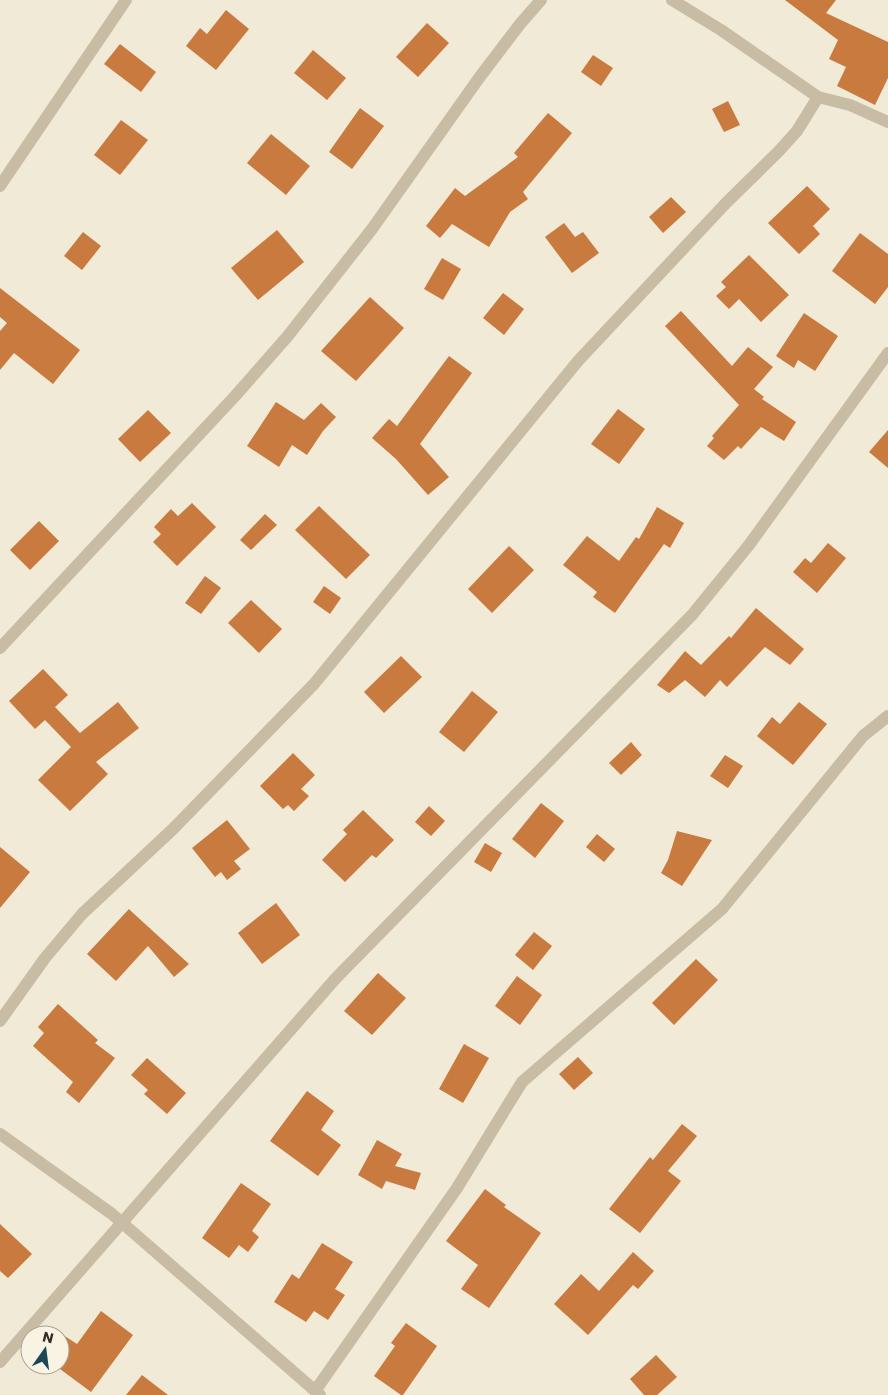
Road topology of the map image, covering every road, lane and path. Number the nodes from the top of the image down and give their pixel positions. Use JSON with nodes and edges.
{"nodes":[{"id":1,"x":126,"y":0,"type":"edge"},
{"id":2,"x":542,"y":0,"type":"edge"},
{"id":3,"x":672,"y":0,"type":"edge"},
{"id":4,"x":818,"y":97,"type":"junction"},
{"id":5,"x":888,"y":122,"type":"edge"},
{"id":6,"x":0,"y":186,"type":"edge"},
{"id":7,"x":888,"y":353,"type":"edge"},
{"id":8,"x":0,"y":648,"type":"edge"},
{"id":9,"x":888,"y":716,"type":"edge"},
{"id":10,"x":0,"y":1021,"type":"edge"},
{"id":11,"x":0,"y":1134,"type":"edge"},
{"id":12,"x":123,"y":1224,"type":"junction"},
{"id":13,"x":0,"y":1362,"type":"edge"},
{"id":14,"x":317,"y":1393,"type":"edge"}],
"edges":[{"from":1,"to":6,"type":"street"},
{"from":2,"to":8,"type":"street"},
{"from":3,"to":4,"type":"street"},
{"from":4,"to":5,"type":"street"},
{"from":4,"to":10,"type":"street"},
{"from":7,"to":12,"type":"street"},
{"from":9,"to":14,"type":"street"},
{"from":11,"to":12,"type":"street"},
{"from":12,"to":13,"type":"street"},
{"from":12,"to":14,"type":"street"}]}
